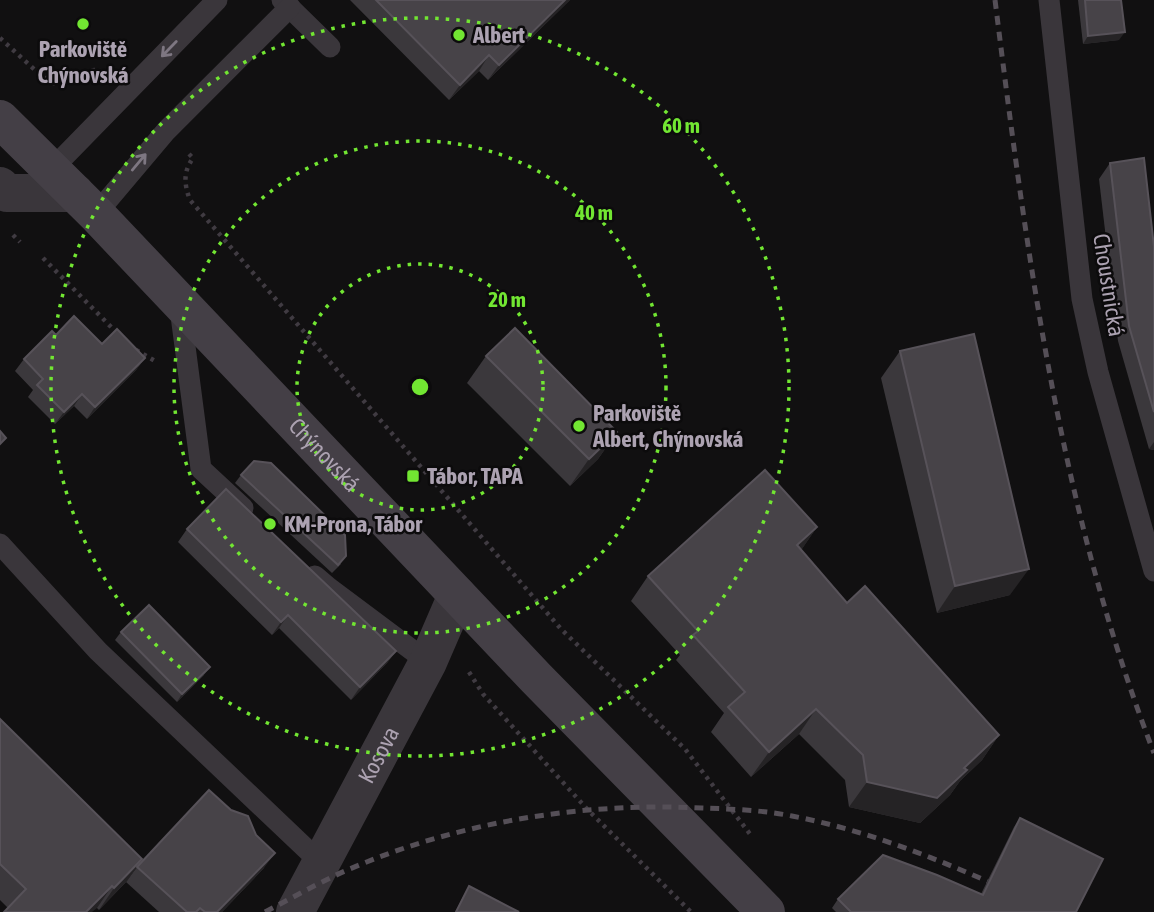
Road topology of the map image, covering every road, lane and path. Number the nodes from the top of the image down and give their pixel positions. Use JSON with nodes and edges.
{"nodes":[{"id":1,"x":217,"y":0,"type":"edge"},
{"id":2,"x":1049,"y":0,"type":"edge"},
{"id":3,"x":286,"y":4,"type":"edge"},
{"id":4,"x":0,"y":38,"type":"edge"},
{"id":5,"x":330,"y":47,"type":"dead end"},
{"id":6,"x":114,"y":79,"type":"dead end"},
{"id":7,"x":0,"y":119,"type":"edge"},
{"id":8,"x":185,"y":150,"type":"dead end"},
{"id":9,"x":0,"y":186,"type":"edge"},
{"id":10,"x":74,"y":192,"type":"junction"},
{"id":11,"x":43,"y":258,"type":"dead end"},
{"id":12,"x":179,"y":303,"type":"junction"},
{"id":13,"x":121,"y":337,"type":"edge"},
{"id":14,"x":260,"y":524,"type":"edge"},
{"id":15,"x":0,"y":544,"type":"edge"},
{"id":16,"x":299,"y":561,"type":"edge"},
{"id":17,"x":1154,"y":571,"type":"edge"},
{"id":18,"x":457,"y":595,"type":"junction"},
{"id":19,"x":428,"y":662,"type":"junction"},
{"id":20,"x":466,"y":668,"type":"dead end"},
{"id":21,"x":754,"y":840,"type":"dead end"},
{"id":22,"x":320,"y":862,"type":"junction"},
{"id":23,"x":295,"y":912,"type":"edge"},
{"id":24,"x":691,"y":912,"type":"edge"},
{"id":25,"x":766,"y":912,"type":"edge"}],
"edges":[{"from":1,"to":10,"type":"lane","one_way":true},
{"from":2,"to":17,"type":"lane","name":"Choustnická"},
{"from":3,"to":5,"type":"lane"},
{"from":10,"to":3,"type":"lane","one_way":true},
{"from":4,"to":6,"type":"path"},
{"from":7,"to":10,"type":"main road","name":"Chýnovská"},
{"from":8,"to":21,"type":"path"},
{"from":9,"to":10,"type":"street"},
{"from":10,"to":12,"type":"main road","name":"Chýnovská"},
{"from":11,"to":13,"type":"path"},
{"from":12,"to":14,"type":"lane"},
{"from":12,"to":18,"type":"main road","name":"Chýnovská"},
{"from":15,"to":22,"type":"lane"},
{"from":16,"to":19,"type":"lane"},
{"from":18,"to":19,"type":"street","name":"Kosova"},
{"from":18,"to":25,"type":"main road","name":"Chýnovská"},
{"from":19,"to":22,"type":"street","name":"Kosova"},
{"from":20,"to":24,"type":"path"},
{"from":22,"to":23,"type":"street","name":"Kosova"}]}
